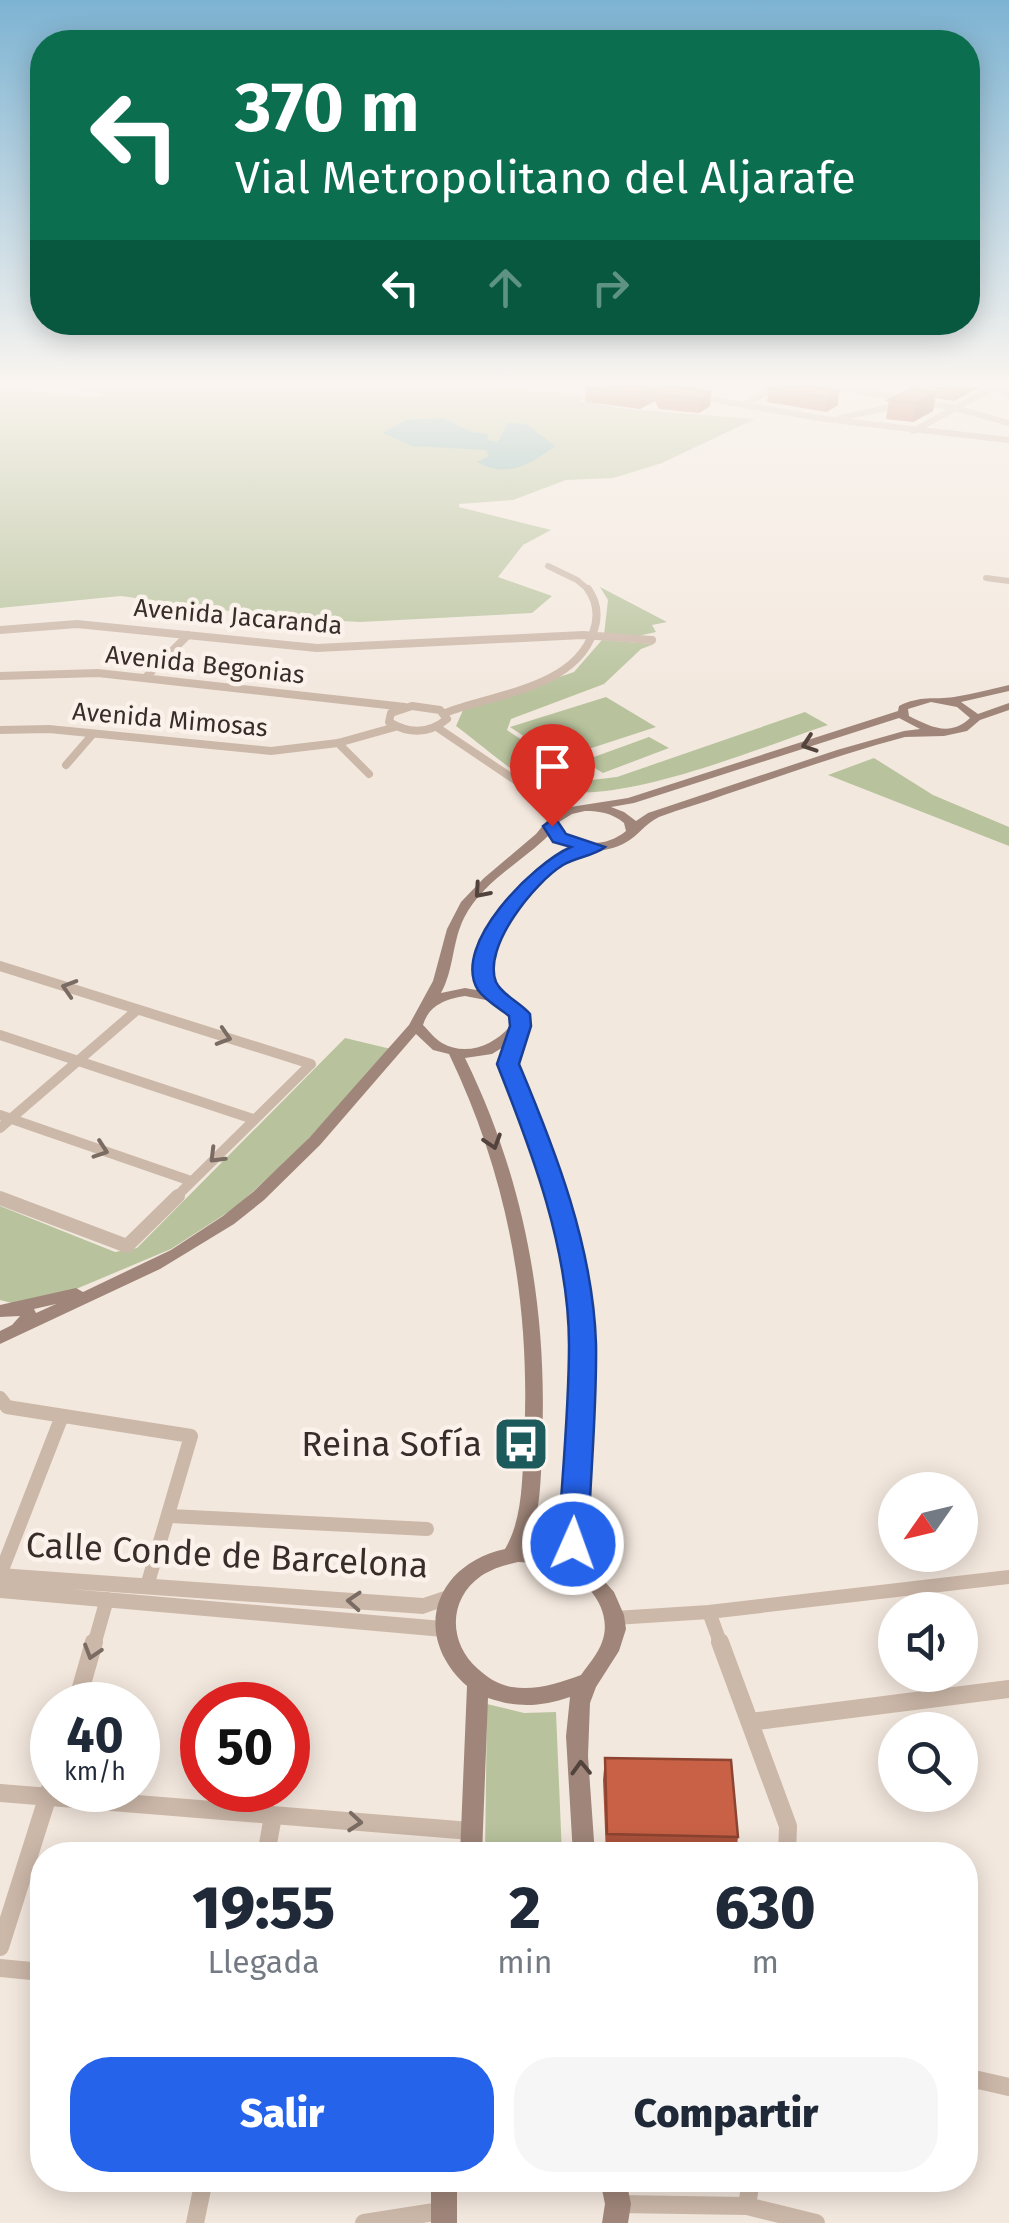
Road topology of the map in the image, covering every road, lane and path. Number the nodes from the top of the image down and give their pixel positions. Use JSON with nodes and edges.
{"nodes":[{"id":1,"x":548,"y":566,"type":"dead end"},
{"id":2,"x":986,"y":578,"type":"dead end"},
{"id":3,"x":1009,"y":579,"type":"edge"},
{"id":4,"x":0,"y":630,"type":"edge"},
{"id":5,"x":188,"y":635,"type":"junction"},
{"id":6,"x":593,"y":636,"type":"junction"},
{"id":7,"x":652,"y":640,"type":"dead end"},
{"id":8,"x":0,"y":676,"type":"edge"},
{"id":9,"x":145,"y":678,"type":"junction"},
{"id":10,"x":1009,"y":688,"type":"edge"},
{"id":11,"x":945,"y":700,"type":"junction"},
{"id":12,"x":1009,"y":706,"type":"edge"},
{"id":13,"x":405,"y":707,"type":"junction"},
{"id":14,"x":445,"y":713,"type":"junction"},
{"id":15,"x":902,"y":713,"type":"junction"},
{"id":16,"x":976,"y":718,"type":"junction"},
{"id":17,"x":395,"y":728,"type":"junction"},
{"id":18,"x":438,"y":728,"type":"junction"},
{"id":19,"x":0,"y":730,"type":"edge"},
{"id":20,"x":932,"y":730,"type":"junction"},
{"id":21,"x":92,"y":734,"type":"junction"},
{"id":22,"x":338,"y":742,"type":"junction"},
{"id":23,"x":66,"y":765,"type":"dead end"},
{"id":24,"x":369,"y":774,"type":"dead end"},
{"id":25,"x":585,"y":808,"type":"junction"},
{"id":26,"x":564,"y":813,"type":"junction"},
{"id":27,"x":552,"y":826,"type":"junction"},
{"id":28,"x":632,"y":828,"type":"junction"},
{"id":29,"x":596,"y":847,"type":"junction"},
{"id":30,"x":0,"y":966,"type":"edge"},
{"id":31,"x":507,"y":1002,"type":"junction"},
{"id":32,"x":422,"y":1009,"type":"junction"},
{"id":33,"x":138,"y":1010,"type":"junction"},
{"id":34,"x":416,"y":1026,"type":"junction"},
{"id":35,"x":0,"y":1035,"type":"edge"},
{"id":36,"x":515,"y":1036,"type":"junction"},
{"id":37,"x":425,"y":1040,"type":"junction"},
{"id":38,"x":394,"y":1052,"type":"junction"},
{"id":39,"x":455,"y":1052,"type":"junction"},
{"id":40,"x":78,"y":1061,"type":"junction"},
{"id":41,"x":6,"y":1117,"type":"edge"},
{"id":42,"x":253,"y":1119,"type":"junction"},
{"id":43,"x":0,"y":1128,"type":"edge"},
{"id":44,"x":191,"y":1182,"type":"junction"},
{"id":45,"x":0,"y":1198,"type":"edge"},
{"id":46,"x":99,"y":1290,"type":"junction"},
{"id":47,"x":6,"y":1310,"type":"edge"},
{"id":48,"x":18,"y":1329,"type":"junction"},
{"id":49,"x":0,"y":1338,"type":"edge"},
{"id":50,"x":0,"y":1398,"type":"edge"},
{"id":51,"x":62,"y":1416,"type":"junction"},
{"id":52,"x":170,"y":1516,"type":"junction"},
{"id":53,"x":426,"y":1529,"type":"dead end"},
{"id":54,"x":512,"y":1555,"type":"junction"},
{"id":55,"x":581,"y":1569,"type":"junction"},
{"id":56,"x":0,"y":1576,"type":"edge"},
{"id":57,"x":1009,"y":1578,"type":"edge"},
{"id":58,"x":146,"y":1586,"type":"junction"},
{"id":59,"x":0,"y":1590,"type":"edge"},
{"id":60,"x":450,"y":1598,"type":"junction"},
{"id":61,"x":108,"y":1599,"type":"junction"},
{"id":62,"x":709,"y":1612,"type":"junction"},
{"id":63,"x":615,"y":1618,"type":"junction"},
{"id":64,"x":443,"y":1629,"type":"junction"},
{"id":65,"x":83,"y":1682,"type":"edge"},
{"id":66,"x":584,"y":1682,"type":"junction"},
{"id":67,"x":478,"y":1684,"type":"junction"},
{"id":68,"x":1009,"y":1690,"type":"edge"},
{"id":69,"x":750,"y":1722,"type":"junction"},
{"id":70,"x":30,"y":1791,"type":"edge"},
{"id":71,"x":0,"y":1793,"type":"edge"},
{"id":72,"x":160,"y":1803,"type":"edge"},
{"id":73,"x":43,"y":1812,"type":"edge"},
{"id":74,"x":273,"y":1816,"type":"junction"},
{"id":75,"x":470,"y":1831,"type":"junction"},
{"id":76,"x":33,"y":1842,"type":"edge"},
{"id":77,"x":268,"y":1842,"type":"edge"},
{"id":78,"x":470,"y":1842,"type":"edge"},
{"id":79,"x":583,"y":1842,"type":"edge"},
{"id":80,"x":787,"y":1842,"type":"edge"},
{"id":81,"x":30,"y":1852,"type":"edge"},
{"id":82,"x":0,"y":1946,"type":"edge"},
{"id":83,"x":0,"y":1968,"type":"edge"},
{"id":84,"x":30,"y":1971,"type":"edge"},
{"id":85,"x":978,"y":2080,"type":"edge"},
{"id":86,"x":1009,"y":2087,"type":"edge"},
{"id":87,"x":201,"y":2192,"type":"edge"},
{"id":88,"x":444,"y":2192,"type":"edge"},
{"id":89,"x":749,"y":2192,"type":"edge"},
{"id":90,"x":616,"y":2202,"type":"edge"},
{"id":91,"x":747,"y":2206,"type":"junction"},
{"id":92,"x":443,"y":2217,"type":"edge"},
{"id":93,"x":808,"y":2222,"type":"edge"},
{"id":94,"x":195,"y":2223,"type":"edge"},
{"id":95,"x":364,"y":2223,"type":"edge"}],
"edges":[{"from":1,"to":6,"type":"street"},
{"from":2,"to":3,"type":"street"},
{"from":4,"to":5,"type":"street","name":"Avenida Jacaranda"},
{"from":5,"to":6,"type":"street","name":"Avenida Jacaranda"},
{"from":5,"to":9,"type":"street"},
{"from":6,"to":7,"type":"street","name":"Avenida Jacaranda"},
{"from":6,"to":14,"type":"street"},
{"from":8,"to":9,"type":"street","name":"Avenida Begonias"},
{"from":9,"to":13,"type":"street","name":"Avenida Begonias"},
{"from":10,"to":11,"type":"main road"},
{"from":11,"to":15,"type":"main road"},
{"from":11,"to":16,"type":"main road"},
{"from":12,"to":16,"type":"main road"},
{"from":13,"to":14,"type":"street","name":"Avenida Begonias"},
{"from":13,"to":17,"type":"street"},
{"from":14,"to":18,"type":"street"},
{"from":15,"to":20,"type":"main road"},
{"from":15,"to":25,"type":"main road","one_way":true},
{"from":16,"to":20,"type":"main road"},
{"from":17,"to":18,"type":"street","name":"Avenida Mimosas"},
{"from":17,"to":22,"type":"street","name":"Avenida Mimosas"},
{"from":18,"to":26,"type":"street"},
{"from":19,"to":21,"type":"street","name":"Avenida Mimosas"},
{"from":20,"to":28,"type":"main road"},
{"from":21,"to":22,"type":"street","name":"Avenida Mimosas"},
{"from":21,"to":23,"type":"street"},
{"from":22,"to":24,"type":"street"},
{"from":25,"to":26,"type":"main road"},
{"from":25,"to":28,"type":"main road"},
{"from":26,"to":27,"type":"main road"},
{"from":27,"to":29,"type":"main road"},
{"from":27,"to":32,"type":"main road","one_way":true},
{"from":28,"to":29,"type":"main road"},
{"from":29,"to":31,"type":"main road"},
{"from":33,"to":30,"type":"street","one_way":true},
{"from":31,"to":32,"type":"main road"},
{"from":31,"to":36,"type":"main road"},
{"from":32,"to":34,"type":"main road"},
{"from":33,"to":40,"type":"street"},
{"from":33,"to":42,"type":"street","one_way":true},
{"from":34,"to":37,"type":"main road"},
{"from":34,"to":38,"type":"main road"},
{"from":35,"to":40,"type":"street"},
{"from":36,"to":39,"type":"main road"},
{"from":36,"to":55,"type":"main road"},
{"from":37,"to":38,"type":"main road"},
{"from":37,"to":39,"type":"main road"},
{"from":38,"to":46,"type":"main road"},
{"from":39,"to":54,"type":"main road","one_way":true},
{"from":40,"to":41,"type":"street"},
{"from":40,"to":42,"type":"street"},
{"from":41,"to":43,"type":"street"},
{"from":41,"to":44,"type":"street","one_way":true},
{"from":42,"to":44,"type":"street","one_way":true},
{"from":44,"to":45,"type":"street"},
{"from":46,"to":47,"type":"main road"},
{"from":46,"to":48,"type":"main road"},
{"from":47,"to":48,"type":"main road"},
{"from":48,"to":49,"type":"main road"},
{"from":50,"to":51,"type":"street"},
{"from":51,"to":52,"type":"street"},
{"from":51,"to":56,"type":"street"},
{"from":52,"to":53,"type":"street"},
{"from":52,"to":58,"type":"street"},
{"from":54,"to":55,"type":"main road"},
{"from":54,"to":60,"type":"main road"},
{"from":55,"to":63,"type":"main road"},
{"from":56,"to":58,"type":"street","name":"Calle Conde de Barcelona"},
{"from":57,"to":62,"type":"street"},
{"from":60,"to":58,"type":"street","name":"Calle Conde de Barcelona","one_way":true},
{"from":59,"to":61,"type":"street","name":"Calle Conde de Barcelona"},
{"from":60,"to":64,"type":"main road"},
{"from":61,"to":64,"type":"street","name":"Calle Conde de Barcelona"},
{"from":61,"to":65,"type":"street","one_way":true},
{"from":62,"to":63,"type":"street"},
{"from":62,"to":69,"type":"street"},
{"from":63,"to":66,"type":"main road"},
{"from":64,"to":67,"type":"main road"},
{"from":66,"to":67,"type":"main road"},
{"from":79,"to":66,"type":"main road","one_way":true},
{"from":67,"to":75,"type":"main road"},
{"from":68,"to":69,"type":"street"},
{"from":69,"to":80,"type":"street"},
{"from":70,"to":71,"type":"street"},
{"from":72,"to":74,"type":"street"},
{"from":73,"to":76,"type":"street"},
{"from":74,"to":75,"type":"street","one_way":true},
{"from":74,"to":77,"type":"street"},
{"from":75,"to":78,"type":"main road"},
{"from":81,"to":82,"type":"street"},
{"from":83,"to":84,"type":"street"},
{"from":85,"to":86,"type":"street"},
{"from":87,"to":94,"type":"street"},
{"from":88,"to":92,"type":"main road"},
{"from":89,"to":91,"type":"street"},
{"from":90,"to":91,"type":"street"},
{"from":91,"to":93,"type":"street"},
{"from":92,"to":95,"type":"street"}]}
